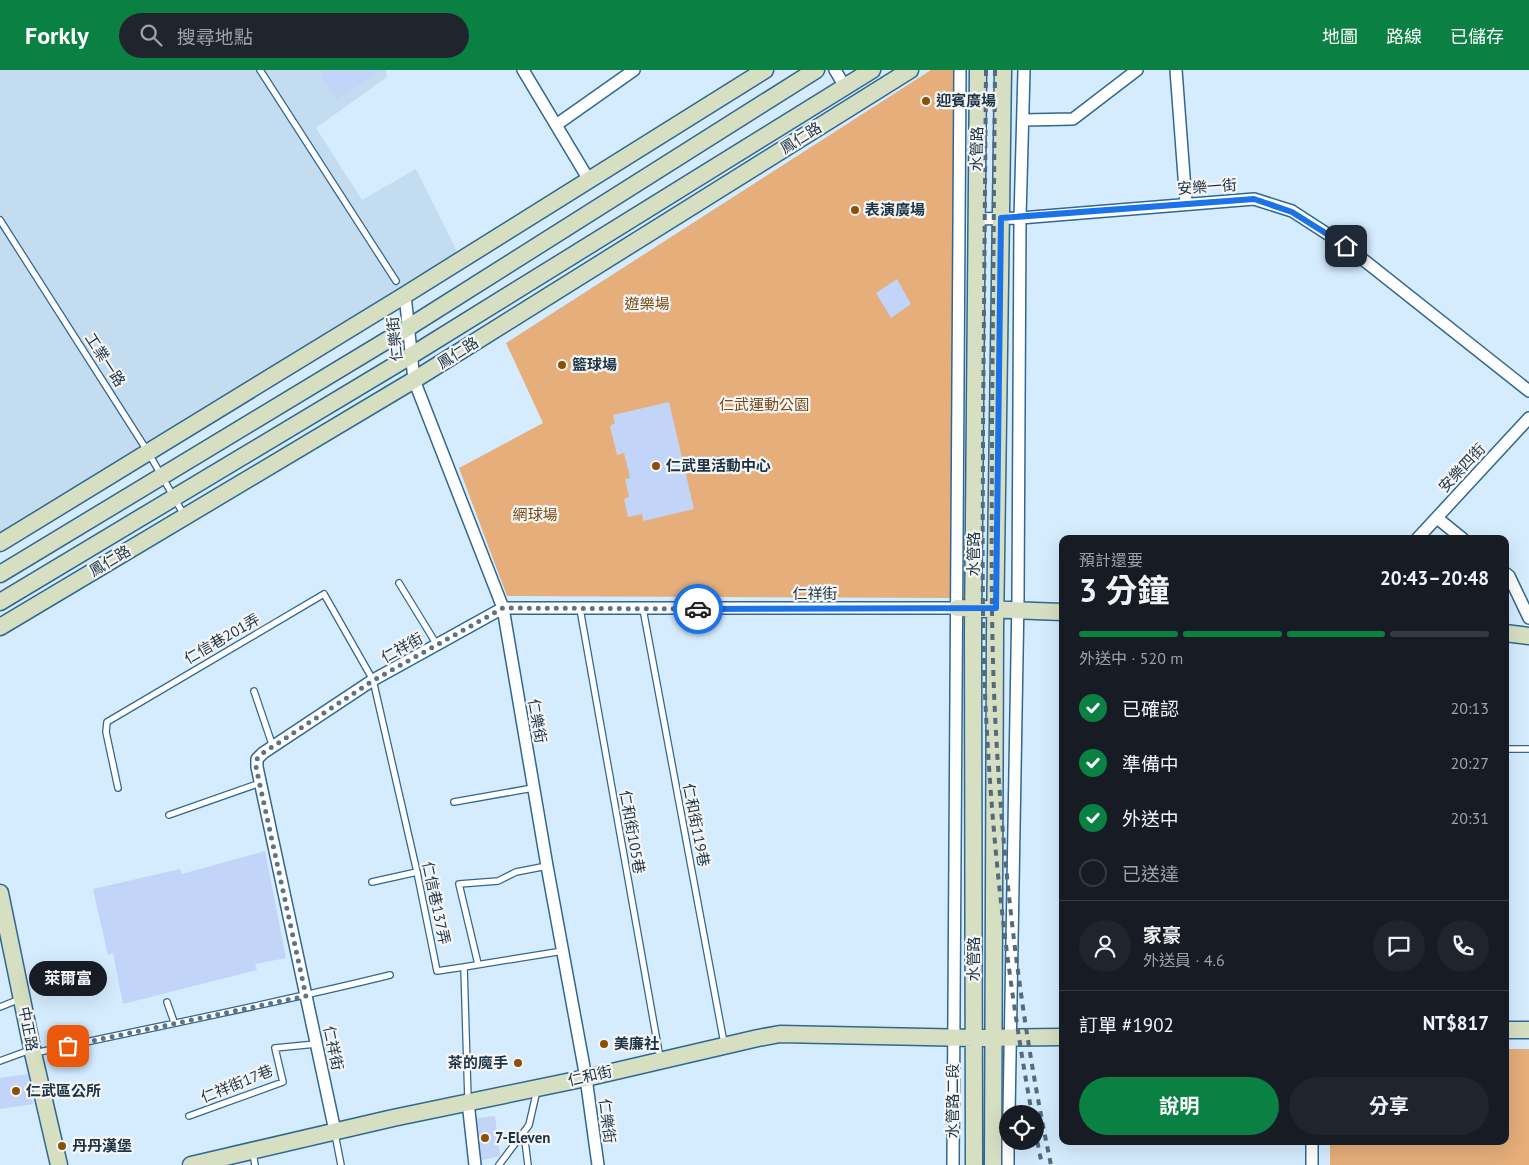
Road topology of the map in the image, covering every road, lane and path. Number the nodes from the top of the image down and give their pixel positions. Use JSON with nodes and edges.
{"nodes":[{"id":1,"x":260,"y":70,"type":"edge"},
{"id":2,"x":523,"y":70,"type":"edge"},
{"id":3,"x":634,"y":70,"type":"edge"},
{"id":4,"x":765,"y":70,"type":"edge"},
{"id":5,"x":816,"y":70,"type":"edge"},
{"id":6,"x":835,"y":70,"type":"edge"},
{"id":7,"x":872,"y":70,"type":"edge"},
{"id":8,"x":910,"y":70,"type":"edge"},
{"id":9,"x":960,"y":70,"type":"edge"},
{"id":10,"x":978,"y":70,"type":"edge"},
{"id":11,"x":1002,"y":70,"type":"edge"},
{"id":12,"x":1024,"y":70,"type":"edge"},
{"id":13,"x":1137,"y":70,"type":"edge"},
{"id":14,"x":1176,"y":70,"type":"edge"},
{"id":15,"x":845,"y":87,"type":"junction"},
{"id":16,"x":1023,"y":120,"type":"junction"},
{"id":17,"x":556,"y":125,"type":"junction"},
{"id":18,"x":589,"y":180,"type":"junction"},
{"id":19,"x":1186,"y":204,"type":"junction"},
{"id":20,"x":1001,"y":218,"type":"junction"},
{"id":21,"x":1020,"y":218,"type":"junction"},
{"id":22,"x":976,"y":219,"type":"junction"},
{"id":23,"x":0,"y":220,"type":"edge"},
{"id":24,"x":396,"y":281,"type":"dead end"},
{"id":25,"x":405,"y":295,"type":"junction"},
{"id":26,"x":409,"y":327,"type":"junction"},
{"id":27,"x":412,"y":355,"type":"junction"},
{"id":28,"x":414,"y":380,"type":"junction"},
{"id":29,"x":1529,"y":391,"type":"edge"},
{"id":30,"x":1529,"y":418,"type":"edge"},
{"id":31,"x":148,"y":452,"type":"junction"},
{"id":32,"x":162,"y":477,"type":"junction"},
{"id":33,"x":174,"y":497,"type":"junction"},
{"id":34,"x":185,"y":517,"type":"junction"},
{"id":35,"x":1437,"y":518,"type":"junction"},
{"id":36,"x":1421,"y":535,"type":"edge"},
{"id":37,"x":1458,"y":535,"type":"edge"},
{"id":38,"x":0,"y":543,"type":"edge"},
{"id":39,"x":0,"y":574,"type":"edge"},
{"id":40,"x":1509,"y":576,"type":"edge"},
{"id":41,"x":399,"y":583,"type":"dead end"},
{"id":42,"x":0,"y":602,"type":"edge"},
{"id":43,"x":503,"y":608,"type":"junction"},
{"id":44,"x":965,"y":608,"type":"junction"},
{"id":45,"x":996,"y":608,"type":"junction"},
{"id":46,"x":580,"y":609,"type":"junction"},
{"id":47,"x":643,"y":609,"type":"junction"},
{"id":48,"x":1018,"y":609,"type":"junction"},
{"id":49,"x":1059,"y":612,"type":"edge"},
{"id":50,"x":1529,"y":618,"type":"edge"},
{"id":51,"x":0,"y":627,"type":"edge"},
{"id":52,"x":1509,"y":634,"type":"edge"},
{"id":53,"x":1529,"y":636,"type":"edge"},
{"id":54,"x":437,"y":645,"type":"junction"},
{"id":55,"x":374,"y":680,"type":"junction"},
{"id":56,"x":254,"y":691,"type":"dead end"},
{"id":57,"x":274,"y":747,"type":"junction"},
{"id":58,"x":1509,"y":749,"type":"edge"},
{"id":59,"x":1529,"y":749,"type":"edge"},
{"id":60,"x":260,"y":783,"type":"junction"},
{"id":61,"x":118,"y":788,"type":"dead end"},
{"id":62,"x":534,"y":788,"type":"junction"},
{"id":63,"x":454,"y":802,"type":"dead end"},
{"id":64,"x":169,"y":815,"type":"dead end"},
{"id":65,"x":547,"y":866,"type":"junction"},
{"id":66,"x":417,"y":872,"type":"junction"},
{"id":67,"x":372,"y":882,"type":"dead end"},
{"id":68,"x":0,"y":893,"type":"edge"},
{"id":69,"x":563,"y":951,"type":"junction"},
{"id":70,"x":478,"y":964,"type":"junction"},
{"id":71,"x":464,"y":967,"type":"junction"},
{"id":72,"x":390,"y":974,"type":"dead end"},
{"id":73,"x":306,"y":996,"type":"junction"},
{"id":74,"x":22,"y":998,"type":"junction"},
{"id":75,"x":167,"y":1002,"type":"dead end"},
{"id":76,"x":0,"y":1007,"type":"edge"},
{"id":77,"x":174,"y":1022,"type":"junction"},
{"id":78,"x":1509,"y":1030,"type":"edge"},
{"id":79,"x":1529,"y":1030,"type":"edge"},
{"id":80,"x":953,"y":1037,"type":"junction"},
{"id":81,"x":1059,"y":1037,"type":"edge"},
{"id":82,"x":974,"y":1038,"type":"junction"},
{"id":83,"x":1002,"y":1038,"type":"junction"},
{"id":84,"x":316,"y":1044,"type":"junction"},
{"id":85,"x":724,"y":1045,"type":"junction"},
{"id":86,"x":33,"y":1051,"type":"junction"},
{"id":87,"x":660,"y":1060,"type":"junction"},
{"id":88,"x":0,"y":1061,"type":"edge"},
{"id":89,"x":586,"y":1078,"type":"junction"},
{"id":90,"x":537,"y":1088,"type":"junction"},
{"id":91,"x":468,"y":1102,"type":"junction"},
{"id":92,"x":1008,"y":1105,"type":"edge"},
{"id":93,"x":189,"y":1116,"type":"dead end"},
{"id":94,"x":335,"y":1132,"type":"junction"},
{"id":95,"x":524,"y":1133,"type":"junction"},
{"id":96,"x":1312,"y":1145,"type":"edge"},
{"id":97,"x":1008,"y":1150,"type":"edge"},
{"id":98,"x":254,"y":1158,"type":"edge"},
{"id":99,"x":197,"y":1164,"type":"edge"},
{"id":100,"x":58,"y":1165,"type":"edge"},
{"id":101,"x":341,"y":1165,"type":"edge"},
{"id":102,"x":475,"y":1165,"type":"edge"},
{"id":103,"x":499,"y":1165,"type":"edge"},
{"id":104,"x":528,"y":1165,"type":"edge"},
{"id":105,"x":598,"y":1165,"type":"edge"},
{"id":106,"x":953,"y":1165,"type":"edge"},
{"id":107,"x":974,"y":1165,"type":"edge"},
{"id":108,"x":993,"y":1165,"type":"edge"},
{"id":109,"x":1008,"y":1165,"type":"edge"},
{"id":110,"x":1312,"y":1165,"type":"edge"}],
"edges":[{"from":1,"to":24,"type":"lane"},
{"from":2,"to":17,"type":"street"},
{"from":3,"to":17,"type":"street"},
{"from":4,"to":18,"type":"main road"},
{"from":5,"to":26,"type":"main road"},
{"from":6,"to":15,"type":"street"},
{"from":7,"to":15,"type":"main road","name":"鳳仁路"},
{"from":8,"to":28,"type":"main road","name":"鳳仁路"},
{"from":9,"to":44,"type":"street","name":"水管路"},
{"from":10,"to":22,"type":"main road","name":"水管路"},
{"from":11,"to":20,"type":"main road","name":"水管路"},
{"from":12,"to":16,"type":"street"},
{"from":13,"to":16,"type":"street"},
{"from":14,"to":19,"type":"street"},
{"from":15,"to":27,"type":"main road","name":"鳳仁路"},
{"from":16,"to":21,"type":"street"},
{"from":17,"to":18,"type":"street"},
{"from":18,"to":25,"type":"main road"},
{"from":19,"to":21,"type":"street","name":"安樂一街"},
{"from":19,"to":29,"type":"street","name":"安樂一街"},
{"from":20,"to":21,"type":"street","name":"安樂一街"},
{"from":20,"to":22,"type":"street","name":"安樂一街"},
{"from":20,"to":45,"type":"main road","name":"水管路"},
{"from":21,"to":48,"type":"street"},
{"from":22,"to":44,"type":"main road","name":"水管路"},
{"from":23,"to":31,"type":"lane","name":"工業一路"},
{"from":25,"to":26,"type":"street","name":"仁樂街"},
{"from":25,"to":31,"type":"main road"},
{"from":26,"to":27,"type":"street","name":"仁樂街"},
{"from":26,"to":32,"type":"main road"},
{"from":27,"to":28,"type":"street","name":"仁樂街"},
{"from":27,"to":33,"type":"main road","name":"鳳仁路"},
{"from":28,"to":34,"type":"main road","name":"鳳仁路"},
{"from":28,"to":43,"type":"street","name":"仁樂街"},
{"from":30,"to":35,"type":"street","name":"安樂四街"},
{"from":31,"to":32,"type":"lane","name":"工業一路"},
{"from":31,"to":38,"type":"main road"},
{"from":32,"to":33,"type":"lane","name":"工業一路"},
{"from":32,"to":39,"type":"main road"},
{"from":33,"to":34,"type":"lane","name":"工業一路"},
{"from":33,"to":42,"type":"main road","name":"鳳仁路"},
{"from":34,"to":51,"type":"main road","name":"鳳仁路"},
{"from":35,"to":36,"type":"street","name":"安樂四街"},
{"from":35,"to":37,"type":"street"},
{"from":40,"to":50,"type":"street"},
{"from":41,"to":54,"type":"lane"},
{"from":43,"to":46,"type":"street","name":"仁祥街"},
{"from":43,"to":54,"type":"street","name":"仁祥街"},
{"from":43,"to":62,"type":"street","name":"仁樂街"},
{"from":44,"to":45,"type":"main road"},
{"from":44,"to":47,"type":"street","name":"仁祥街"},
{"from":44,"to":80,"type":"street","name":"水管路"},
{"from":44,"to":82,"type":"main road","name":"水管路"},
{"from":45,"to":48,"type":"main road"},
{"from":45,"to":83,"type":"main road","name":"水管路"},
{"from":46,"to":47,"type":"street","name":"仁祥街"},
{"from":46,"to":87,"type":"lane","name":"仁和街105巷"},
{"from":47,"to":85,"type":"lane","name":"仁和街119巷"},
{"from":48,"to":49,"type":"main road"},
{"from":48,"to":83,"type":"street"},
{"from":52,"to":53,"type":"main road"},
{"from":54,"to":55,"type":"street","name":"仁祥街"},
{"from":55,"to":57,"type":"street","name":"仁祥街"},
{"from":55,"to":61,"type":"lane","name":"仁信巷201弄"},
{"from":55,"to":66,"type":"lane","name":"仁信巷137弄"},
{"from":56,"to":57,"type":"lane"},
{"from":57,"to":60,"type":"street","name":"仁祥街"},
{"from":58,"to":59,"type":"lane"},
{"from":60,"to":64,"type":"lane"},
{"from":60,"to":73,"type":"street","name":"仁祥街"},
{"from":62,"to":63,"type":"lane"},
{"from":62,"to":65,"type":"street","name":"仁樂街"},
{"from":65,"to":69,"type":"street","name":"仁樂街"},
{"from":65,"to":70,"type":"lane"},
{"from":66,"to":67,"type":"lane"},
{"from":66,"to":71,"type":"lane","name":"仁信巷137弄"},
{"from":68,"to":74,"type":"main road","name":"中正路"},
{"from":69,"to":70,"type":"lane"},
{"from":69,"to":89,"type":"street","name":"仁樂街"},
{"from":70,"to":71,"type":"lane"},
{"from":71,"to":91,"type":"lane"},
{"from":72,"to":73,"type":"lane"},
{"from":73,"to":77,"type":"lane"},
{"from":73,"to":84,"type":"street","name":"仁祥街"},
{"from":74,"to":76,"type":"lane"},
{"from":74,"to":86,"type":"main road","name":"中正路"},
{"from":75,"to":77,"type":"lane"},
{"from":77,"to":86,"type":"lane"},
{"from":78,"to":79,"type":"main road"},
{"from":80,"to":82,"type":"main road","name":"仁和街"},
{"from":80,"to":85,"type":"main road","name":"仁和街"},
{"from":80,"to":106,"type":"street","name":"水管路二段"},
{"from":81,"to":83,"type":"main road","name":"仁和街"},
{"from":82,"to":83,"type":"main road","name":"仁和街"},
{"from":82,"to":107,"type":"main road","name":"水管路二段"},
{"from":83,"to":92,"type":"street"},
{"from":83,"to":108,"type":"main road"},
{"from":84,"to":93,"type":"lane","name":"仁祥街17巷"},
{"from":84,"to":94,"type":"street","name":"仁祥街"},
{"from":85,"to":87,"type":"main road","name":"仁和街"},
{"from":86,"to":88,"type":"lane"},
{"from":86,"to":100,"type":"main road","name":"中正路"},
{"from":87,"to":89,"type":"main road","name":"仁和街"},
{"from":89,"to":90,"type":"main road","name":"仁和街"},
{"from":89,"to":105,"type":"street","name":"仁樂街"},
{"from":90,"to":91,"type":"main road","name":"仁和街"},
{"from":90,"to":95,"type":"lane"},
{"from":91,"to":94,"type":"main road","name":"仁和街"},
{"from":91,"to":102,"type":"street"},
{"from":94,"to":98,"type":"main road","name":"仁和街"},
{"from":94,"to":101,"type":"lane"},
{"from":95,"to":103,"type":"lane"},
{"from":95,"to":104,"type":"lane"},
{"from":96,"to":110,"type":"street"},
{"from":97,"to":109,"type":"street"},
{"from":98,"to":99,"type":"main road","name":"仁和街"}]}
